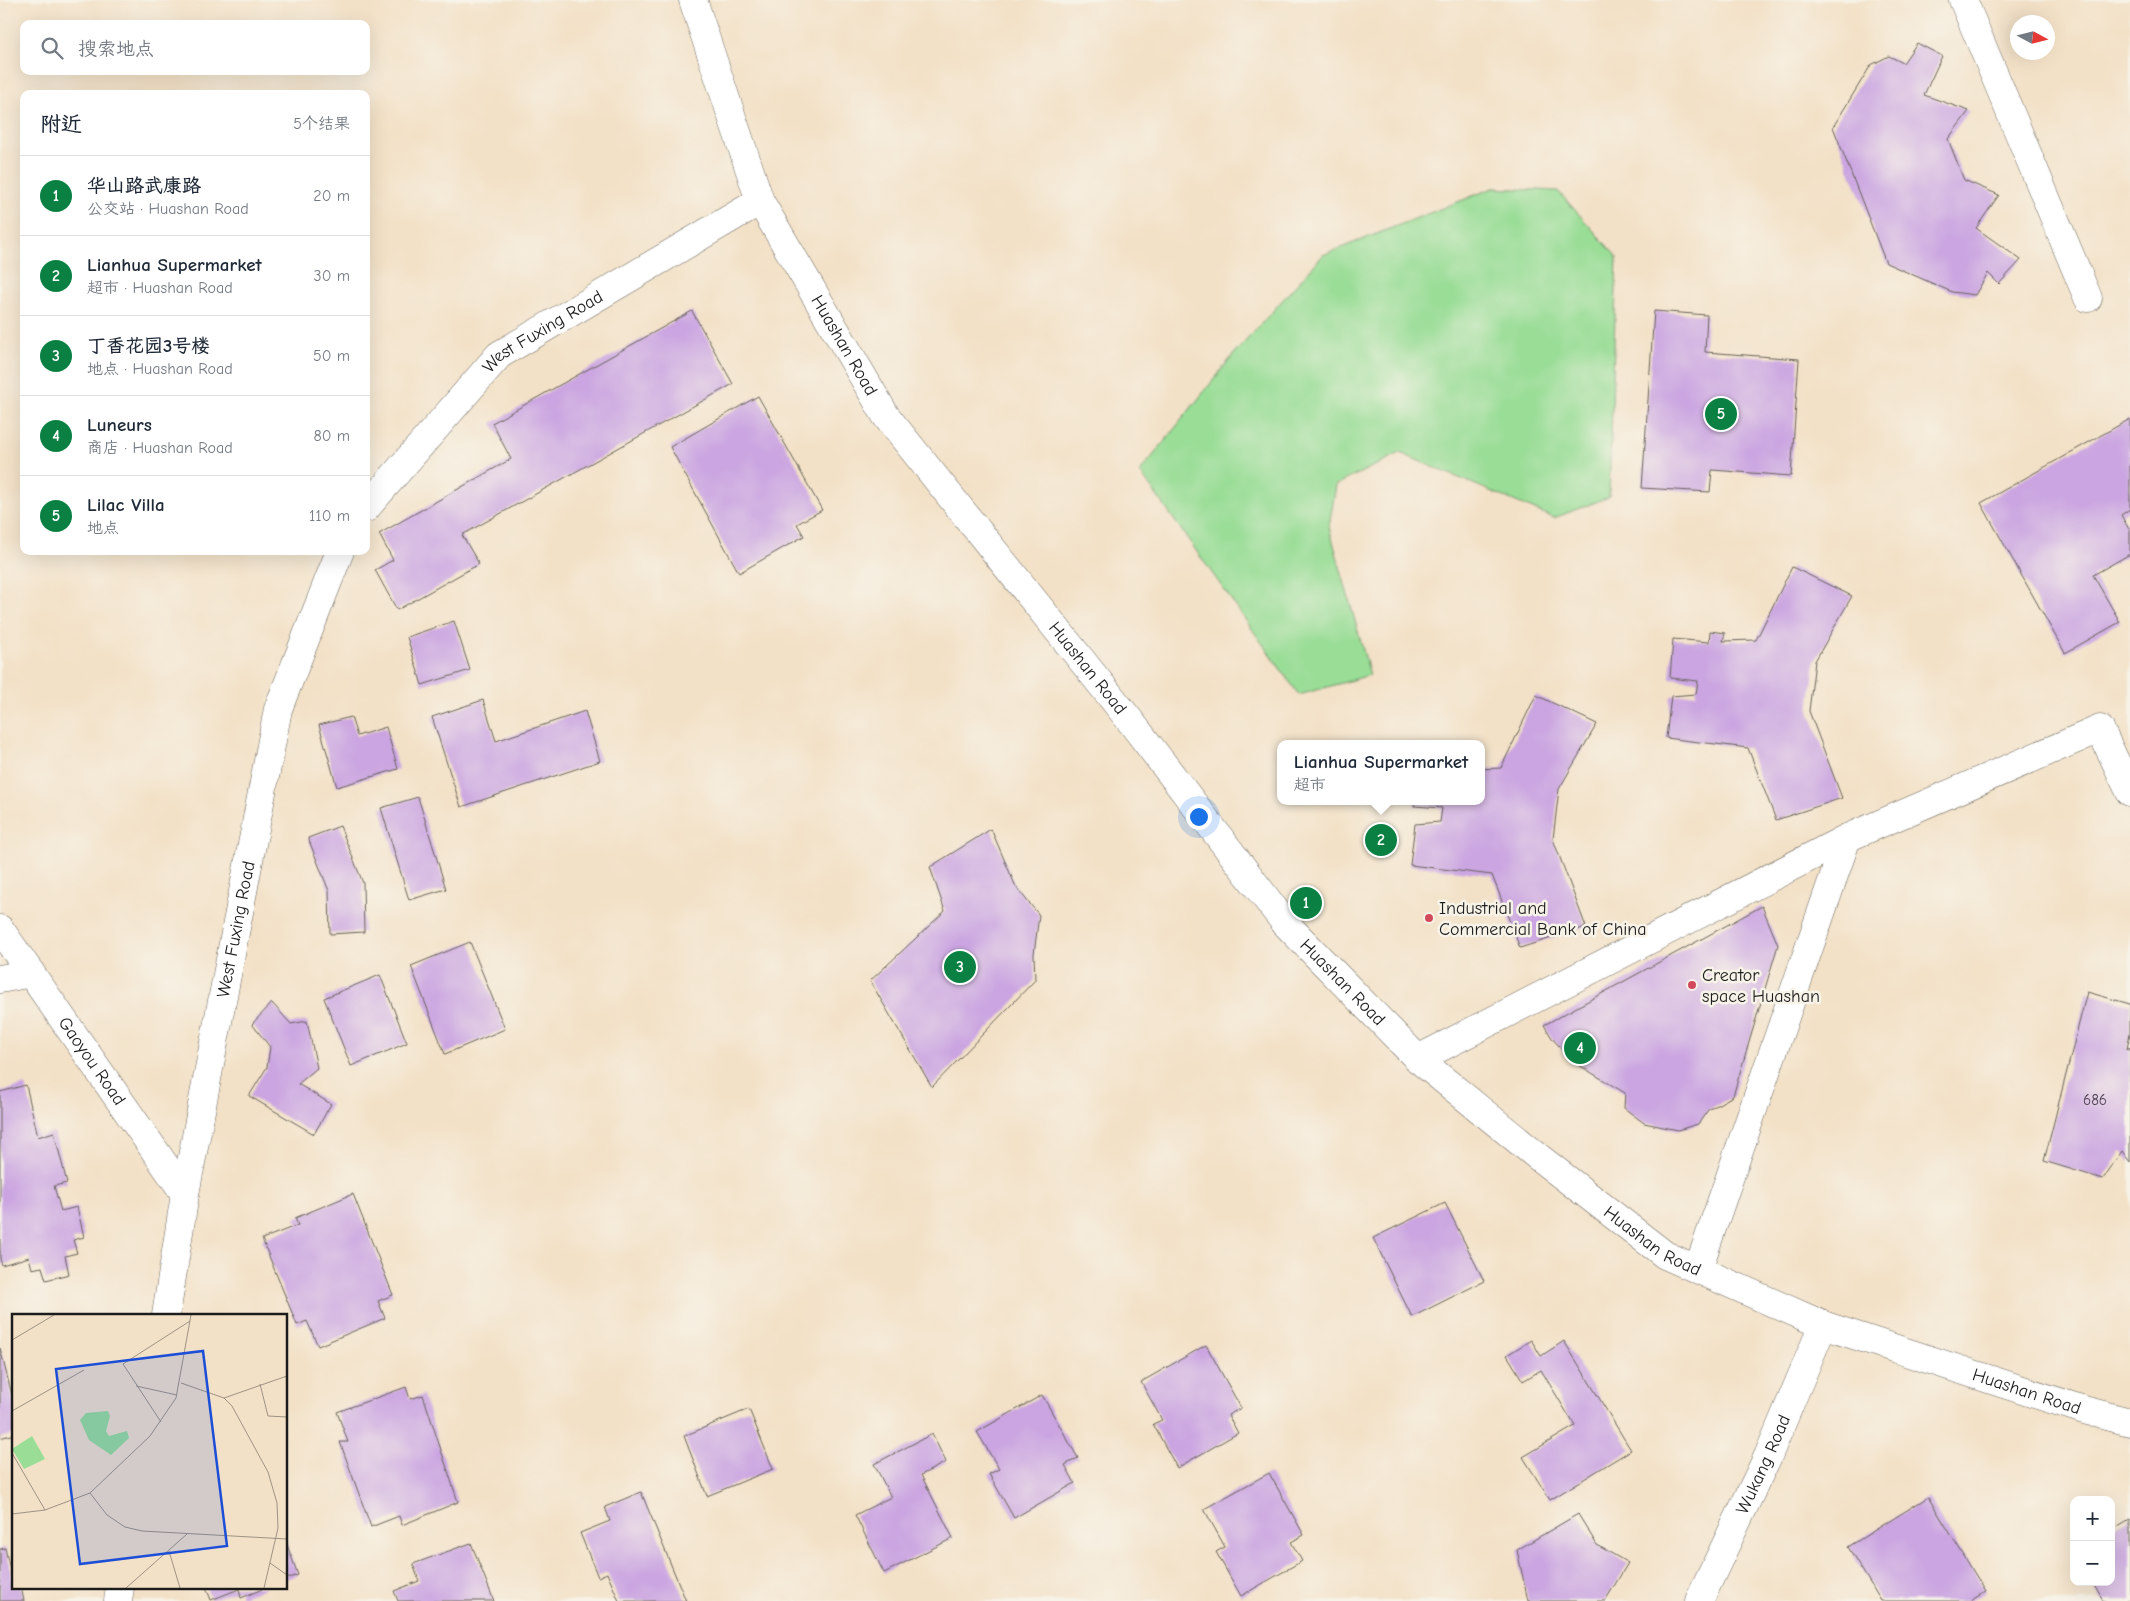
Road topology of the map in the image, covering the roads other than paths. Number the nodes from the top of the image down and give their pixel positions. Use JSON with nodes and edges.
{"nodes":[{"id":1,"x":693,"y":0,"type":"edge"},
{"id":2,"x":1963,"y":0,"type":"edge"},
{"id":3,"x":760,"y":201,"type":"junction"},
{"id":4,"x":2088,"y":298,"type":"dead end"},
{"id":5,"x":370,"y":503,"type":"edge"},
{"id":6,"x":338,"y":555,"type":"edge"},
{"id":7,"x":2130,"y":792,"type":"edge"},
{"id":8,"x":1847,"y":838,"type":"junction"},
{"id":9,"x":0,"y":929,"type":"edge"},
{"id":10,"x":31,"y":974,"type":"junction"},
{"id":11,"x":0,"y":979,"type":"edge"},
{"id":12,"x":1418,"y":1059,"type":"junction"},
{"id":13,"x":185,"y":1194,"type":"junction"},
{"id":14,"x":1698,"y":1269,"type":"junction"},
{"id":15,"x":166,"y":1314,"type":"edge"},
{"id":16,"x":1823,"y":1325,"type":"junction"},
{"id":17,"x":2130,"y":1422,"type":"edge"},
{"id":18,"x":120,"y":1588,"type":"edge"},
{"id":19,"x":118,"y":1601,"type":"edge"},
{"id":20,"x":1699,"y":1601,"type":"edge"}],
"edges":[{"from":1,"to":3,"type":"street","name":"Huashan Road"},
{"from":2,"to":4,"type":"street"},
{"from":3,"to":5,"type":"street","name":"West Fuxing Road"},
{"from":3,"to":12,"type":"street","name":"Huashan Road"},
{"from":6,"to":13,"type":"street","name":"West Fuxing Road"},
{"from":7,"to":8,"type":"street"},
{"from":8,"to":12,"type":"street"},
{"from":8,"to":14,"type":"street"},
{"from":9,"to":10,"type":"street","name":"Gaoyou Road"},
{"from":10,"to":11,"type":"street"},
{"from":10,"to":13,"type":"street","name":"Gaoyou Road"},
{"from":12,"to":14,"type":"street","name":"Huashan Road"},
{"from":13,"to":15,"type":"street","name":"West Fuxing Road"},
{"from":14,"to":16,"type":"street","name":"Huashan Road"},
{"from":16,"to":17,"type":"street","name":"Huashan Road"},
{"from":16,"to":20,"type":"street","name":"Wukang Road"},
{"from":18,"to":19,"type":"street"}]}
